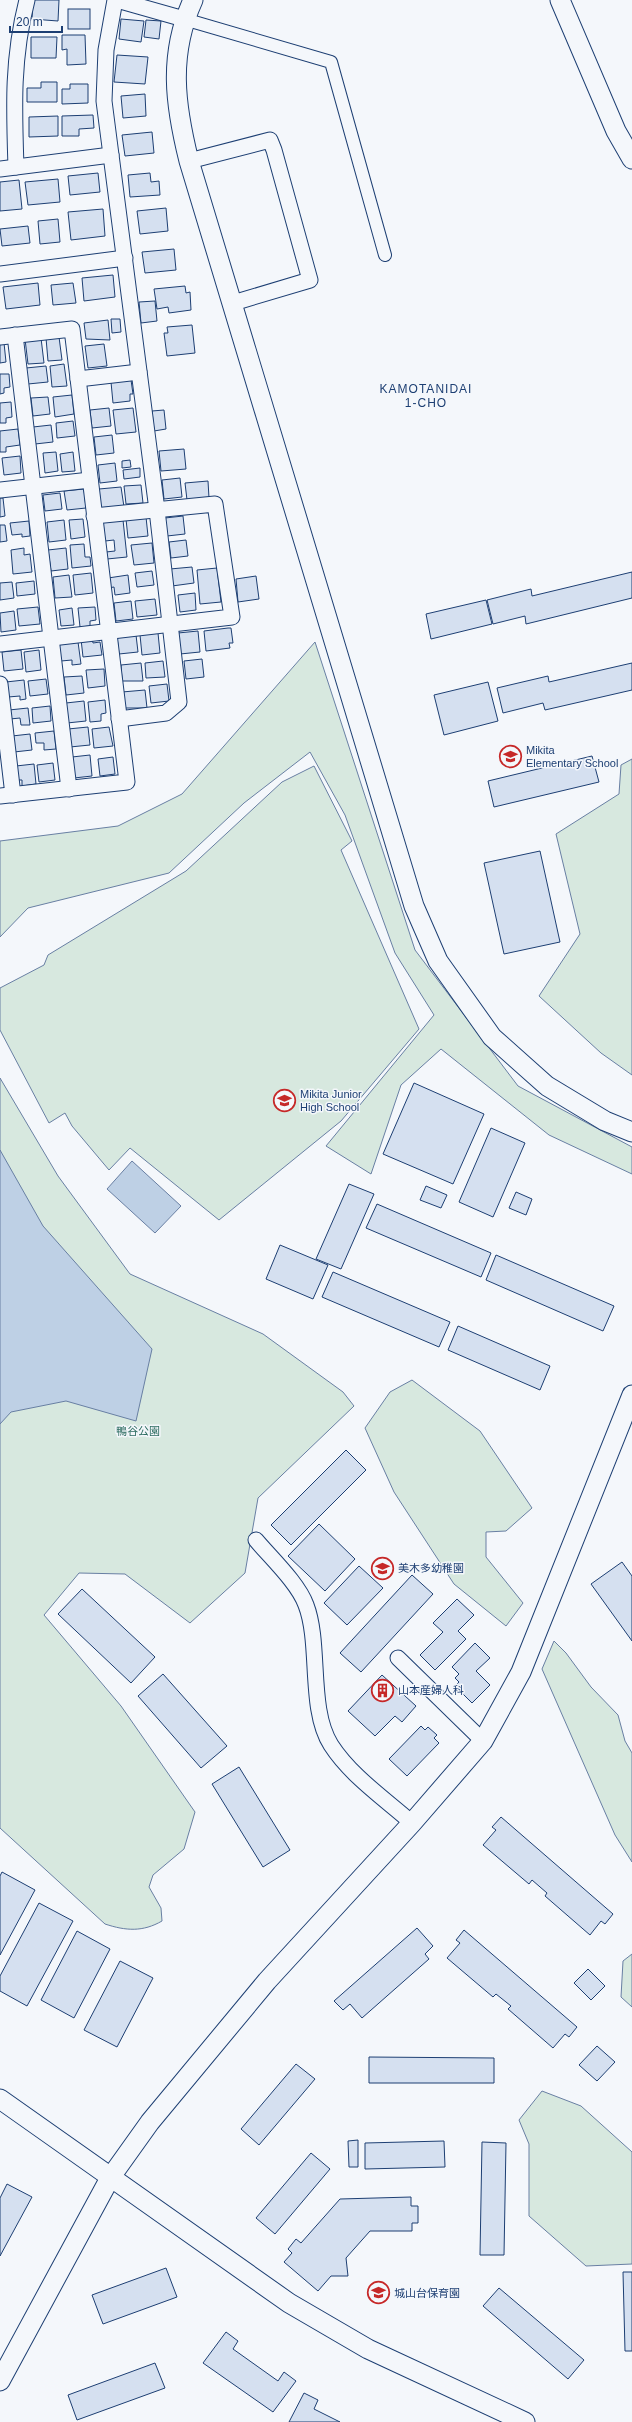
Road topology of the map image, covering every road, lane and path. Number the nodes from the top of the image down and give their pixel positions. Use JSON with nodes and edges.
{"nodes":[{"id":1,"x":27,"y":0,"type":"edge"},
{"id":2,"x":116,"y":0,"type":"edge"},
{"id":3,"x":193,"y":0,"type":"edge"},
{"id":4,"x":560,"y":0,"type":"edge"},
{"id":5,"x":184,"y":19,"type":"junction"},
{"id":6,"x":111,"y":155,"type":"junction"},
{"id":7,"x":632,"y":159,"type":"edge"},
{"id":8,"x":189,"y":161,"type":"junction"},
{"id":9,"x":16,"y":167,"type":"junction"},
{"id":10,"x":0,"y":169,"type":"edge"},
{"id":11,"x":385,"y":255,"type":"dead end"},
{"id":12,"x":125,"y":258,"type":"junction"},
{"id":13,"x":0,"y":274,"type":"edge"},
{"id":14,"x":233,"y":303,"type":"junction"},
{"id":15,"x":7,"y":336,"type":"edge"},
{"id":16,"x":139,"y":372,"type":"junction"},
{"id":17,"x":78,"y":379,"type":"junction"},
{"id":18,"x":90,"y":480,"type":"junction"},
{"id":19,"x":33,"y":486,"type":"junction"},
{"id":20,"x":0,"y":490,"type":"edge"},
{"id":21,"x":157,"y":510,"type":"junction"},
{"id":22,"x":94,"y":516,"type":"junction"},
{"id":23,"x":169,"y":625,"type":"junction"},
{"id":24,"x":108,"y":632,"type":"junction"},
{"id":25,"x":52,"y":639,"type":"junction"},
{"id":26,"x":0,"y":644,"type":"edge"},
{"id":27,"x":0,"y":684,"type":"edge"},
{"id":28,"x":119,"y":719,"type":"junction"},
{"id":29,"x":69,"y":789,"type":"junction"},
{"id":30,"x":7,"y":795,"type":"edge"},
{"id":31,"x":632,"y":1132,"type":"edge"},
{"id":32,"x":632,"y":1395,"type":"edge"},
{"id":33,"x":256,"y":1540,"type":"dead end"},
{"id":34,"x":398,"y":1658,"type":"dead end"},
{"id":35,"x":483,"y":1741,"type":"junction"},
{"id":36,"x":412,"y":1823,"type":"junction"},
{"id":37,"x":0,"y":2099,"type":"edge"},
{"id":38,"x":110,"y":2178,"type":"junction"},
{"id":39,"x":0,"y":2381,"type":"edge"},
{"id":40,"x":525,"y":2422,"type":"edge"}],
"edges":[{"from":1,"to":9,"type":"street"},
{"from":2,"to":5,"type":"street"},
{"from":2,"to":6,"type":"street"},
{"from":3,"to":5,"type":"street"},
{"from":4,"to":7,"type":"street"},
{"from":5,"to":8,"type":"street"},
{"from":5,"to":11,"type":"street"},
{"from":6,"to":9,"type":"street"},
{"from":6,"to":12,"type":"street"},
{"from":8,"to":14,"type":"street"},
{"from":8,"to":14,"type":"street"},
{"from":9,"to":10,"type":"street"},
{"from":12,"to":13,"type":"street"},
{"from":12,"to":16,"type":"street"},
{"from":14,"to":31,"type":"street"},
{"from":15,"to":17,"type":"street"},
{"from":15,"to":19,"type":"street"},
{"from":16,"to":17,"type":"street"},
{"from":16,"to":21,"type":"street"},
{"from":17,"to":18,"type":"street"},
{"from":18,"to":19,"type":"street"},
{"from":18,"to":22,"type":"street"},
{"from":19,"to":20,"type":"street"},
{"from":19,"to":25,"type":"street"},
{"from":21,"to":22,"type":"street"},
{"from":21,"to":23,"type":"street"},
{"from":21,"to":23,"type":"street"},
{"from":22,"to":24,"type":"street"},
{"from":23,"to":24,"type":"street"},
{"from":23,"to":28,"type":"street"},
{"from":24,"to":25,"type":"street"},
{"from":24,"to":28,"type":"street"},
{"from":25,"to":26,"type":"street"},
{"from":25,"to":29,"type":"street"},
{"from":27,"to":30,"type":"street"},
{"from":28,"to":29,"type":"street"},
{"from":29,"to":30,"type":"street"},
{"from":32,"to":35,"type":"street"},
{"from":33,"to":36,"type":"street"},
{"from":34,"to":35,"type":"street"},
{"from":35,"to":36,"type":"street"},
{"from":36,"to":38,"type":"street"},
{"from":37,"to":38,"type":"street"},
{"from":38,"to":39,"type":"street"},
{"from":38,"to":40,"type":"street"}]}
